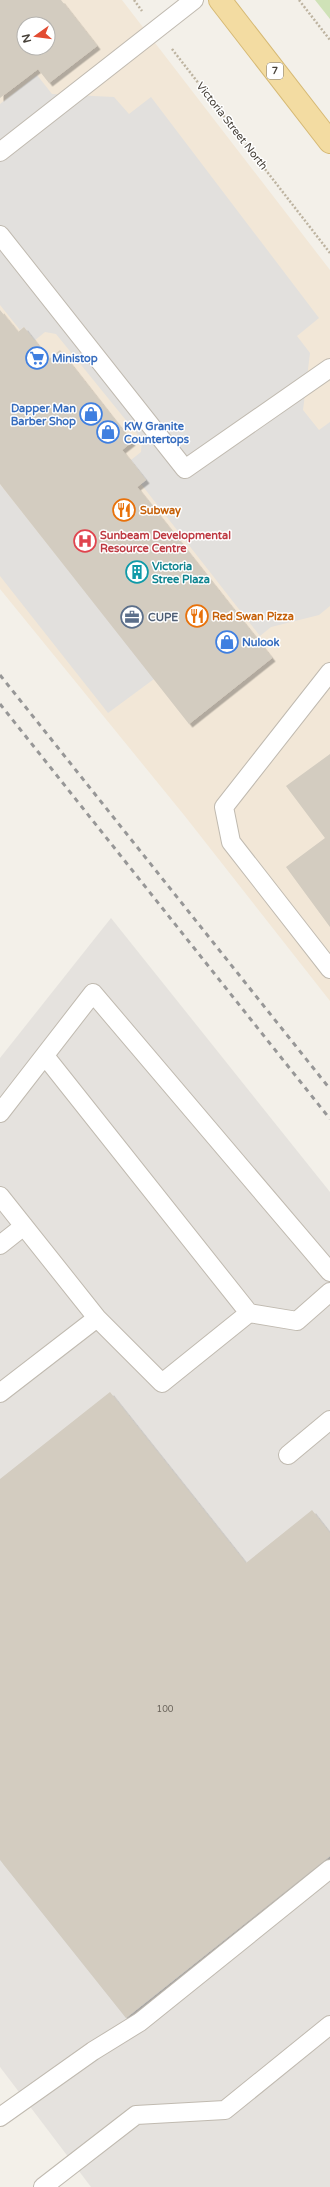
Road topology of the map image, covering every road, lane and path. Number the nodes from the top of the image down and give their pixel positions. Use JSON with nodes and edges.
{"nodes":[{"id":1,"x":134,"y":0,"type":"edge"},
{"id":2,"x":194,"y":0,"type":"edge"},
{"id":3,"x":220,"y":0,"type":"edge"},
{"id":4,"x":299,"y":0,"type":"edge"},
{"id":5,"x":158,"y":29,"type":"junction"},
{"id":6,"x":330,"y":40,"type":"edge"},
{"id":7,"x":330,"y":142,"type":"edge"},
{"id":8,"x":0,"y":152,"type":"edge"},
{"id":9,"x":0,"y":235,"type":"edge"},
{"id":10,"x":330,"y":253,"type":"edge"},
{"id":11,"x":330,"y":368,"type":"edge"},
{"id":12,"x":330,"y":672,"type":"edge"},
{"id":13,"x":330,"y":969,"type":"edge"},
{"id":14,"x":45,"y":1056,"type":"junction"},
{"id":15,"x":0,"y":1114,"type":"edge"},
{"id":16,"x":0,"y":1196,"type":"edge"},
{"id":17,"x":24,"y":1226,"type":"junction"},
{"id":18,"x":0,"y":1245,"type":"edge"},
{"id":19,"x":330,"y":1272,"type":"edge"},
{"id":20,"x":330,"y":1292,"type":"edge"},
{"id":21,"x":249,"y":1313,"type":"junction"},
{"id":22,"x":97,"y":1318,"type":"junction"},
{"id":23,"x":0,"y":1393,"type":"edge"},
{"id":24,"x":330,"y":1420,"type":"edge"},
{"id":25,"x":288,"y":1455,"type":"dead end"},
{"id":26,"x":330,"y":1869,"type":"edge"},
{"id":27,"x":330,"y":2025,"type":"edge"},
{"id":28,"x":0,"y":2117,"type":"edge"},
{"id":29,"x":43,"y":2187,"type":"edge"}],
"edges":[{"from":1,"to":5,"type":"path","name":"Victoria Street North"},
{"from":2,"to":5,"type":"lane"},
{"from":3,"to":7,"type":"main road","number":"7"},
{"from":4,"to":6,"type":"path"},
{"from":5,"to":8,"type":"lane"},
{"from":5,"to":10,"type":"path","name":"Victoria Street North"},
{"from":9,"to":11,"type":"lane"},
{"from":12,"to":13,"type":"lane"},
{"from":14,"to":15,"type":"lane"},
{"from":14,"to":19,"type":"lane"},
{"from":14,"to":21,"type":"lane"},
{"from":16,"to":17,"type":"lane"},
{"from":17,"to":18,"type":"lane"},
{"from":17,"to":22,"type":"lane"},
{"from":20,"to":21,"type":"lane"},
{"from":21,"to":22,"type":"lane"},
{"from":22,"to":23,"type":"lane"},
{"from":24,"to":25,"type":"lane"},
{"from":26,"to":28,"type":"lane"},
{"from":27,"to":29,"type":"lane"}]}
